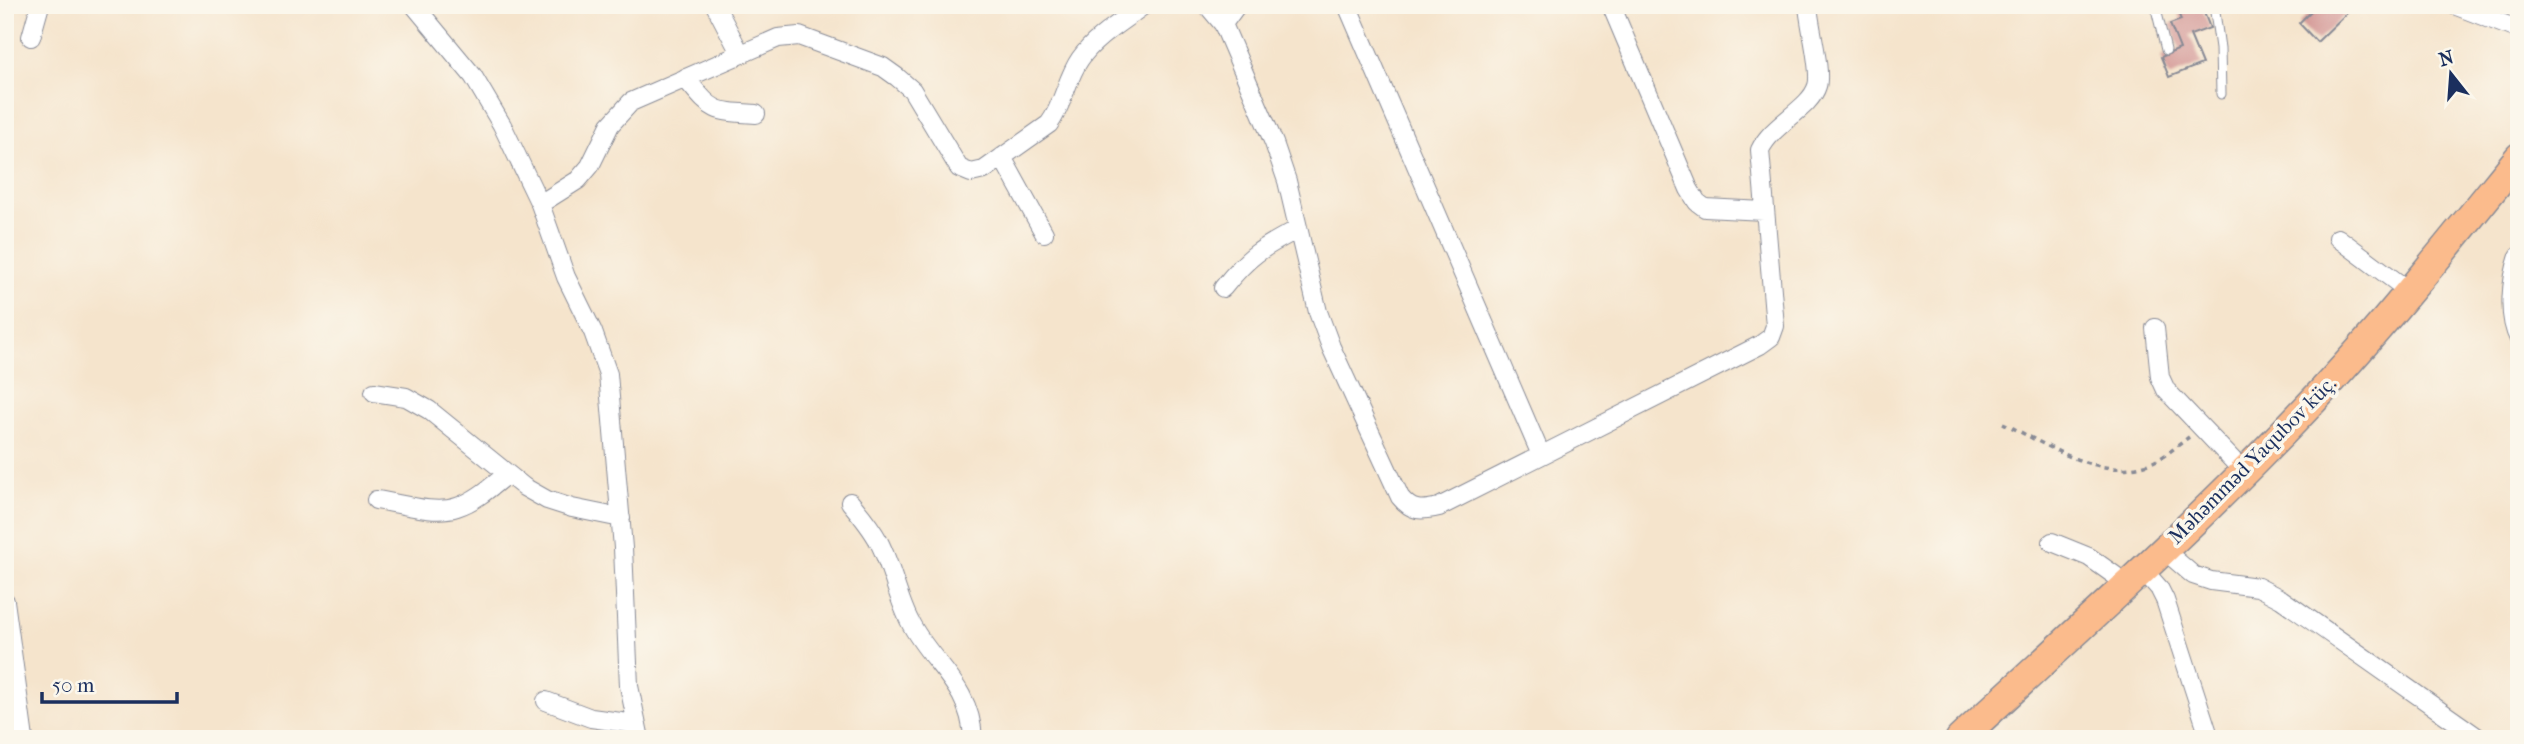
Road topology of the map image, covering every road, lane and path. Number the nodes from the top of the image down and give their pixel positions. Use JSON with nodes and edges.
{"nodes":[{"id":1,"x":40,"y":5,"type":"edge"},
{"id":2,"x":414,"y":5,"type":"edge"},
{"id":3,"x":715,"y":5,"type":"edge"},
{"id":4,"x":1144,"y":5,"type":"edge"},
{"id":5,"x":1207,"y":5,"type":"edge"},
{"id":6,"x":1237,"y":5,"type":"edge"},
{"id":7,"x":1347,"y":5,"type":"edge"},
{"id":8,"x":1611,"y":5,"type":"edge"},
{"id":9,"x":1808,"y":5,"type":"edge"},
{"id":10,"x":2155,"y":5,"type":"edge"},
{"id":11,"x":2214,"y":5,"type":"edge"},
{"id":12,"x":2454,"y":5,"type":"edge"},
{"id":13,"x":1223,"y":24,"type":"junction"},
{"id":14,"x":2519,"y":30,"type":"edge"},
{"id":15,"x":31,"y":37,"type":"dead end"},
{"id":16,"x":2165,"y":50,"type":"dead end"},
{"id":17,"x":740,"y":53,"type":"junction"},
{"id":18,"x":685,"y":78,"type":"junction"},
{"id":19,"x":2221,"y":94,"type":"dead end"},
{"id":20,"x":756,"y":114,"type":"dead end"},
{"id":21,"x":2519,"y":157,"type":"edge"},
{"id":22,"x":1002,"y":158,"type":"junction"},
{"id":23,"x":540,"y":204,"type":"junction"},
{"id":24,"x":1764,"y":211,"type":"junction"},
{"id":25,"x":1298,"y":229,"type":"junction"},
{"id":26,"x":1044,"y":233,"type":"dead end"},
{"id":27,"x":2338,"y":238,"type":"dead end"},
{"id":28,"x":2519,"y":256,"type":"edge"},
{"id":29,"x":1223,"y":288,"type":"dead end"},
{"id":30,"x":2410,"y":292,"type":"junction"},
{"id":31,"x":2155,"y":328,"type":"dead end"},
{"id":32,"x":2519,"y":339,"type":"edge"},
{"id":33,"x":374,"y":392,"type":"dead end"},
{"id":34,"x":2003,"y":423,"type":"dead end"},
{"id":35,"x":2200,"y":427,"type":"junction"},
{"id":36,"x":1541,"y":455,"type":"junction"},
{"id":37,"x":2244,"y":472,"type":"junction"},
{"id":38,"x":507,"y":474,"type":"junction"},
{"id":39,"x":376,"y":500,"type":"dead end"},
{"id":40,"x":850,"y":502,"type":"dead end"},
{"id":41,"x":621,"y":518,"type":"junction"},
{"id":42,"x":2052,"y":542,"type":"dead end"},
{"id":43,"x":2164,"y":550,"type":"junction"},
{"id":44,"x":2135,"y":577,"type":"junction"},
{"id":45,"x":5,"y":601,"type":"edge"},
{"id":46,"x":546,"y":701,"type":"dead end"},
{"id":47,"x":638,"y":731,"type":"edge"},
{"id":48,"x":24,"y":739,"type":"edge"},
{"id":49,"x":973,"y":739,"type":"edge"},
{"id":50,"x":1960,"y":739,"type":"edge"},
{"id":51,"x":2210,"y":739,"type":"edge"},
{"id":52,"x":2480,"y":739,"type":"edge"}],
"edges":[{"from":1,"to":15,"type":"street"},
{"from":2,"to":23,"type":"street"},
{"from":3,"to":17,"type":"street"},
{"from":4,"to":22,"type":"street"},
{"from":5,"to":13,"type":"street"},
{"from":6,"to":13,"type":"street"},
{"from":7,"to":36,"type":"street"},
{"from":8,"to":24,"type":"street"},
{"from":9,"to":24,"type":"street"},
{"from":10,"to":16,"type":"lane"},
{"from":11,"to":19,"type":"lane"},
{"from":12,"to":14,"type":"street"},
{"from":13,"to":25,"type":"street"},
{"from":17,"to":18,"type":"street"},
{"from":17,"to":22,"type":"street"},
{"from":18,"to":20,"type":"street"},
{"from":18,"to":23,"type":"street"},
{"from":21,"to":30,"type":"main road","name":"Məhəmməd Yaqubov küç."},
{"from":22,"to":26,"type":"street"},
{"from":23,"to":41,"type":"street"},
{"from":24,"to":36,"type":"street"},
{"from":25,"to":29,"type":"street"},
{"from":25,"to":36,"type":"street"},
{"from":27,"to":30,"type":"street"},
{"from":28,"to":32,"type":"street"},
{"from":30,"to":37,"type":"main road","name":"Məhəmməd Yaqubov küç."},
{"from":31,"to":35,"type":"street"},
{"from":33,"to":38,"type":"street"},
{"from":34,"to":35,"type":"path"},
{"from":35,"to":37,"type":"street"},
{"from":37,"to":43,"type":"main road","name":"Məhəmməd Yaqubov küç."},
{"from":38,"to":39,"type":"street"},
{"from":38,"to":41,"type":"street"},
{"from":40,"to":49,"type":"street"},
{"from":41,"to":47,"type":"street"},
{"from":42,"to":44,"type":"street"},
{"from":43,"to":44,"type":"main road","name":"Məhəmməd Yaqubov küç."},
{"from":43,"to":52,"type":"street"},
{"from":44,"to":50,"type":"main road","name":"Məhəmməd Yaqubov küç."},
{"from":44,"to":51,"type":"street"},
{"from":45,"to":48,"type":"street"},
{"from":46,"to":47,"type":"street"}]}
